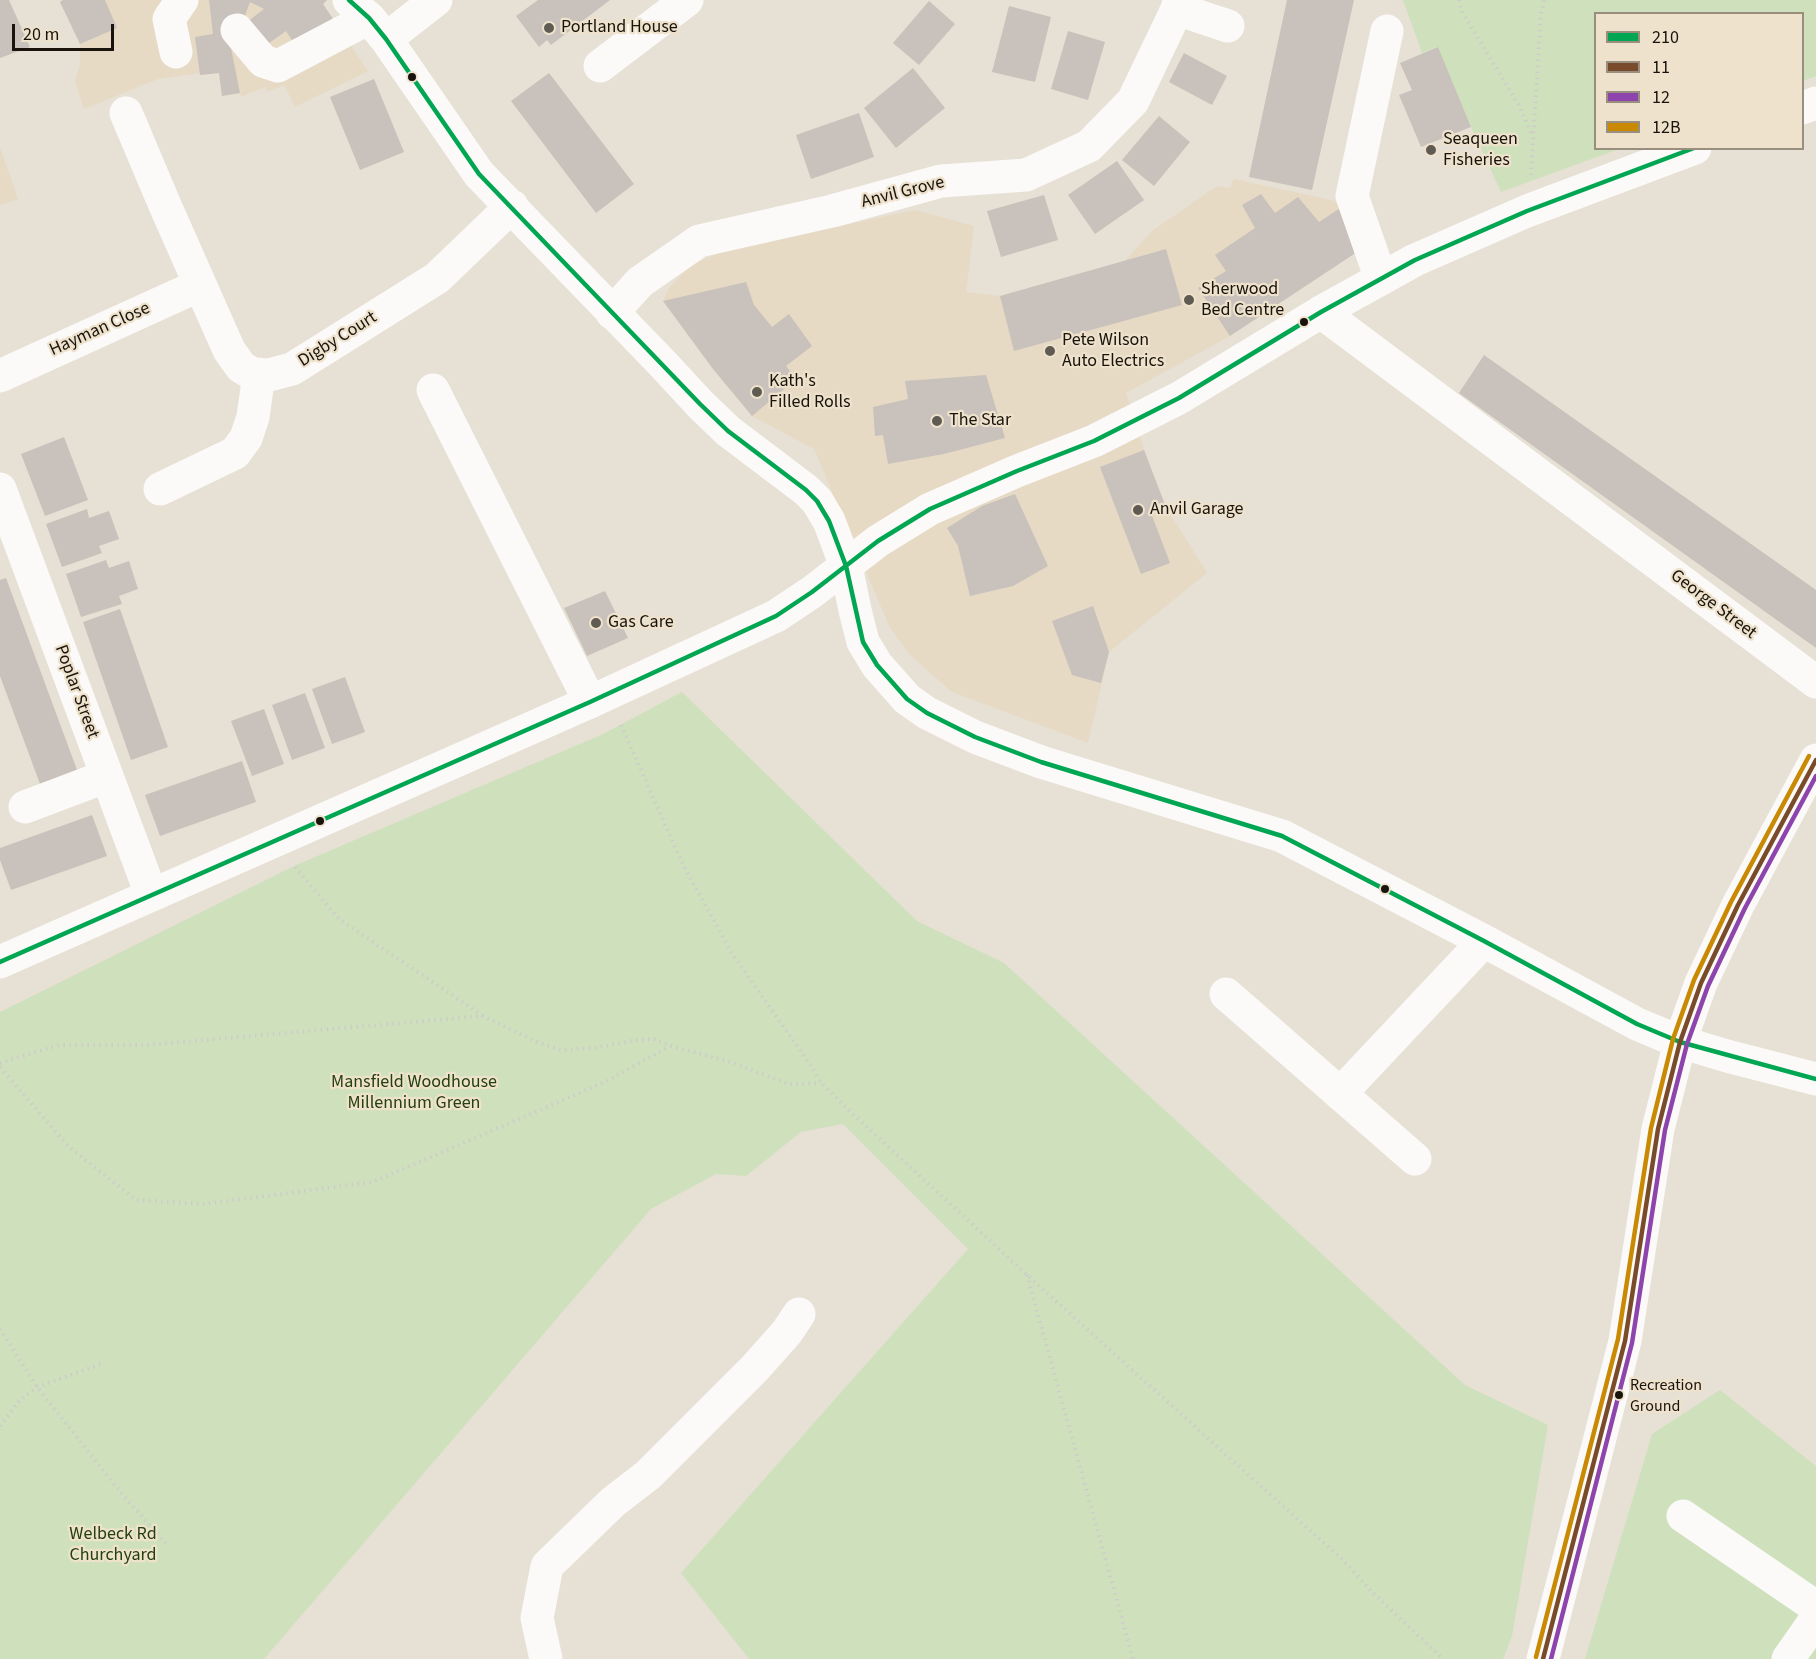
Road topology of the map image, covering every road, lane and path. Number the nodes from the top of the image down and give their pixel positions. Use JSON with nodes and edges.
{"nodes":[{"id":1,"x":182,"y":0,"type":"edge"},
{"id":2,"x":436,"y":0,"type":"edge"},
{"id":3,"x":687,"y":0,"type":"edge"},
{"id":4,"x":1460,"y":0,"type":"edge"},
{"id":5,"x":1544,"y":0,"type":"edge"},
{"id":6,"x":1178,"y":5,"type":"edge"},
{"id":7,"x":368,"y":19,"type":"edge"},
{"id":8,"x":1228,"y":26,"type":"dead end"},
{"id":9,"x":237,"y":30,"type":"dead end"},
{"id":10,"x":1387,"y":31,"type":"dead end"},
{"id":11,"x":176,"y":52,"type":"dead end"},
{"id":12,"x":600,"y":66,"type":"dead end"},
{"id":13,"x":126,"y":113,"type":"dead end"},
{"id":14,"x":1533,"y":137,"type":"junction"},
{"id":15,"x":1690,"y":150,"type":"edge"},
{"id":16,"x":512,"y":206,"type":"junction"},
{"id":17,"x":1527,"y":212,"type":"junction"},
{"id":18,"x":1381,"y":279,"type":"junction"},
{"id":19,"x":200,"y":285,"type":"junction"},
{"id":20,"x":612,"y":312,"type":"junction"},
{"id":21,"x":1321,"y":312,"type":"junction"},
{"id":22,"x":259,"y":374,"type":"junction"},
{"id":23,"x":0,"y":376,"type":"edge"},
{"id":24,"x":433,"y":390,"type":"dead end"},
{"id":25,"x":0,"y":489,"type":"edge"},
{"id":26,"x":160,"y":489,"type":"dead end"},
{"id":27,"x":846,"y":566,"type":"junction"},
{"id":28,"x":1816,"y":682,"type":"edge"},
{"id":29,"x":590,"y":702,"type":"junction"},
{"id":30,"x":627,"y":738,"type":"dead end"},
{"id":31,"x":1816,"y":760,"type":"edge"},
{"id":32,"x":107,"y":776,"type":"junction"},
{"id":33,"x":25,"y":807,"type":"dead end"},
{"id":34,"x":280,"y":839,"type":"junction"},
{"id":35,"x":152,"y":894,"type":"junction"},
{"id":36,"x":1484,"y":941,"type":"junction"},
{"id":37,"x":0,"y":962,"type":"edge"},
{"id":38,"x":1226,"y":994,"type":"dead end"},
{"id":39,"x":483,"y":1016,"type":"junction"},
{"id":40,"x":1680,"y":1042,"type":"junction"},
{"id":41,"x":671,"y":1046,"type":"junction"},
{"id":42,"x":0,"y":1065,"type":"edge"},
{"id":43,"x":1816,"y":1079,"type":"edge"},
{"id":44,"x":821,"y":1083,"type":"junction"},
{"id":45,"x":1340,"y":1094,"type":"junction"},
{"id":46,"x":1414,"y":1158,"type":"dead end"},
{"id":47,"x":1027,"y":1275,"type":"junction"},
{"id":48,"x":799,"y":1314,"type":"dead end"},
{"id":49,"x":0,"y":1329,"type":"edge"},
{"id":50,"x":101,"y":1364,"type":"dead end"},
{"id":51,"x":37,"y":1386,"type":"junction"},
{"id":52,"x":0,"y":1426,"type":"edge"},
{"id":53,"x":1683,"y":1516,"type":"dead end"},
{"id":54,"x":168,"y":1546,"type":"dead end"},
{"id":55,"x":1816,"y":1607,"type":"edge"},
{"id":56,"x":1816,"y":1619,"type":"edge"},
{"id":57,"x":546,"y":1659,"type":"edge"},
{"id":58,"x":1133,"y":1659,"type":"edge"},
{"id":59,"x":1443,"y":1659,"type":"edge"},
{"id":60,"x":1543,"y":1659,"type":"edge"},
{"id":61,"x":1788,"y":1659,"type":"edge"}],
"edges":[{"from":1,"to":11,"type":"main road"},
{"from":2,"to":7,"type":"main road"},
{"from":3,"to":12,"type":"main road"},
{"from":4,"to":14,"type":"path"},
{"from":5,"to":14,"type":"path"},
{"from":6,"to":8,"type":"main road","name":"Anvil Grove"},
{"from":6,"to":20,"type":"main road","name":"Anvil Grove"},
{"from":7,"to":9,"type":"main road"},
{"from":7,"to":16,"type":"main road"},
{"from":10,"to":18,"type":"main road"},
{"from":13,"to":19,"type":"main road"},
{"from":14,"to":17,"type":"path"},
{"from":15,"to":17,"type":"main road"},
{"from":16,"to":20,"type":"main road"},
{"from":16,"to":22,"type":"main road","name":"Digby Court"},
{"from":17,"to":18,"type":"main road"},
{"from":18,"to":21,"type":"main road"},
{"from":19,"to":22,"type":"main road"},
{"from":19,"to":23,"type":"main road","name":"Hayman Close"},
{"from":20,"to":27,"type":"main road"},
{"from":21,"to":27,"type":"main road"},
{"from":21,"to":28,"type":"main road","name":"George Street"},
{"from":22,"to":26,"type":"main road"},
{"from":24,"to":29,"type":"main road"},
{"from":25,"to":32,"type":"main road","name":"Poplar Street"},
{"from":27,"to":29,"type":"main road"},
{"from":27,"to":36,"type":"main road"},
{"from":29,"to":34,"type":"main road"},
{"from":30,"to":44,"type":"path"},
{"from":31,"to":40,"type":"main road"},
{"from":32,"to":33,"type":"main road"},
{"from":32,"to":35,"type":"main road","name":"Poplar Street"},
{"from":34,"to":35,"type":"main road"},
{"from":34,"to":39,"type":"path"},
{"from":35,"to":37,"type":"main road"},
{"from":36,"to":40,"type":"main road"},
{"from":36,"to":45,"type":"main road"},
{"from":38,"to":45,"type":"main road"},
{"from":39,"to":41,"type":"path"},
{"from":39,"to":42,"type":"path"},
{"from":40,"to":43,"type":"main road"},
{"from":40,"to":60,"type":"main road"},
{"from":41,"to":42,"type":"path"},
{"from":41,"to":44,"type":"path"},
{"from":44,"to":47,"type":"path"},
{"from":45,"to":46,"type":"main road"},
{"from":47,"to":58,"type":"path"},
{"from":47,"to":59,"type":"path"},
{"from":48,"to":57,"type":"main road"},
{"from":49,"to":51,"type":"path"},
{"from":50,"to":51,"type":"path"},
{"from":51,"to":52,"type":"path"},
{"from":51,"to":54,"type":"path"},
{"from":53,"to":55,"type":"main road"},
{"from":56,"to":61,"type":"main road"}]}
